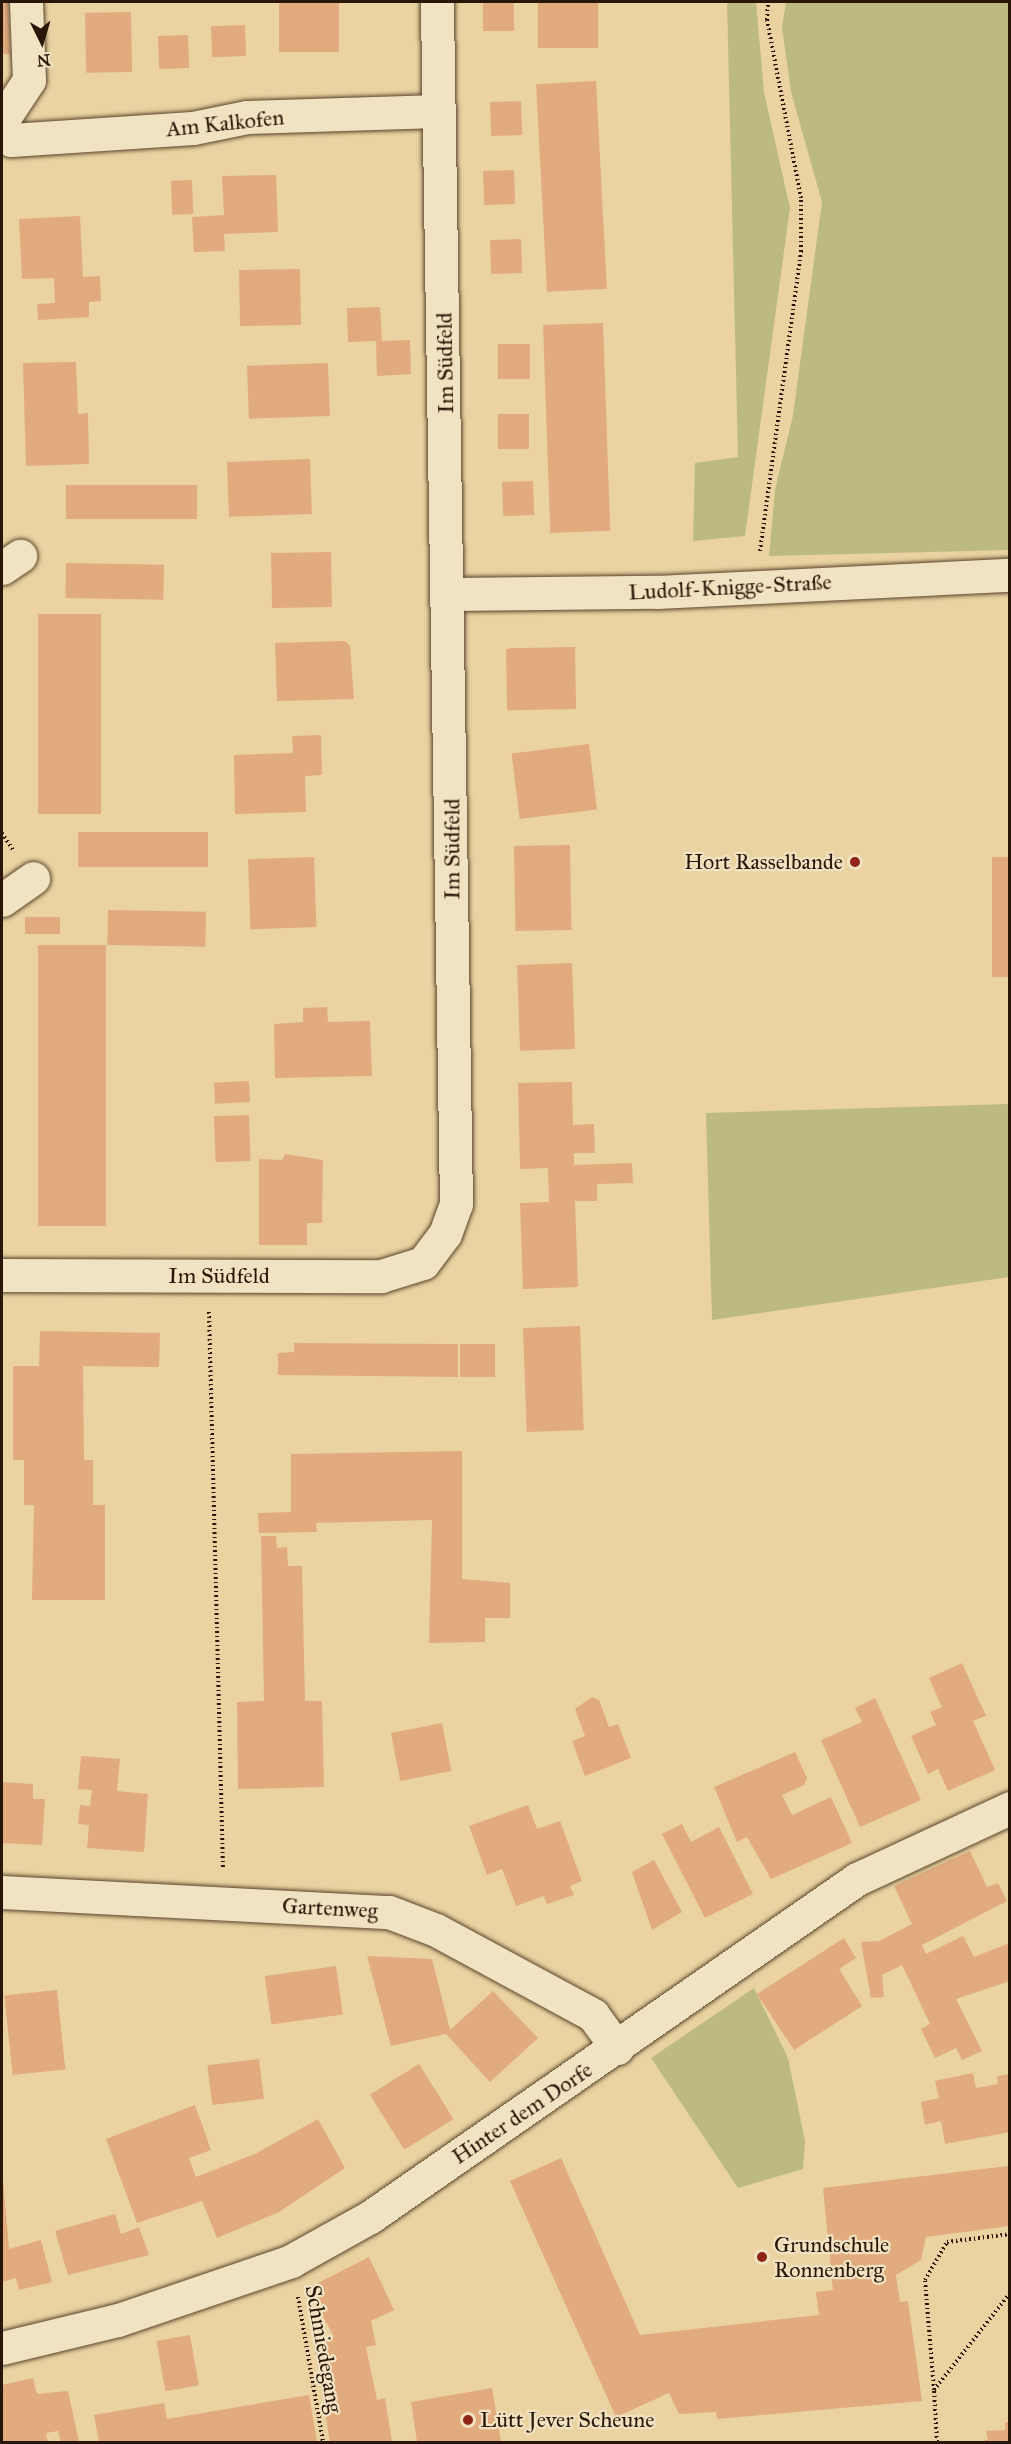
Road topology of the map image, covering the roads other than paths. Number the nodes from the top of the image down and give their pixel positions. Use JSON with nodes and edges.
{"nodes":[{"id":1,"x":26,"y":2,"type":"edge"},
{"id":2,"x":437,"y":2,"type":"edge"},
{"id":3,"x":438,"y":111,"type":"junction"},
{"id":4,"x":5,"y":132,"type":"edge"},
{"id":5,"x":1010,"y":575,"type":"edge"},
{"id":6,"x":450,"y":594,"type":"junction"},
{"id":7,"x":33,"y":878,"type":"dead end"},
{"id":8,"x":2,"y":900,"type":"edge"},
{"id":9,"x":2,"y":1275,"type":"edge"},
{"id":10,"x":1010,"y":1808,"type":"edge"},
{"id":11,"x":2,"y":1892,"type":"edge"},
{"id":12,"x":617,"y":2048,"type":"junction"},
{"id":13,"x":2,"y":2348,"type":"edge"}],
"edges":[{"from":1,"to":4,"type":"street"},
{"from":2,"to":3,"type":"street","name":"Im Südfeld"},
{"from":3,"to":4,"type":"street","name":"Am Kalkofen"},
{"from":3,"to":6,"type":"street","name":"Im Südfeld"},
{"from":5,"to":6,"type":"street","name":"Ludolf-Knigge-Straße"},
{"from":6,"to":9,"type":"street","name":"Im Südfeld"},
{"from":7,"to":8,"type":"street"},
{"from":10,"to":12,"type":"street","name":"Hinter dem Dorfe"},
{"from":11,"to":12,"type":"street","name":"Gartenweg"},
{"from":12,"to":13,"type":"street","name":"Hinter dem Dorfe"}]}
